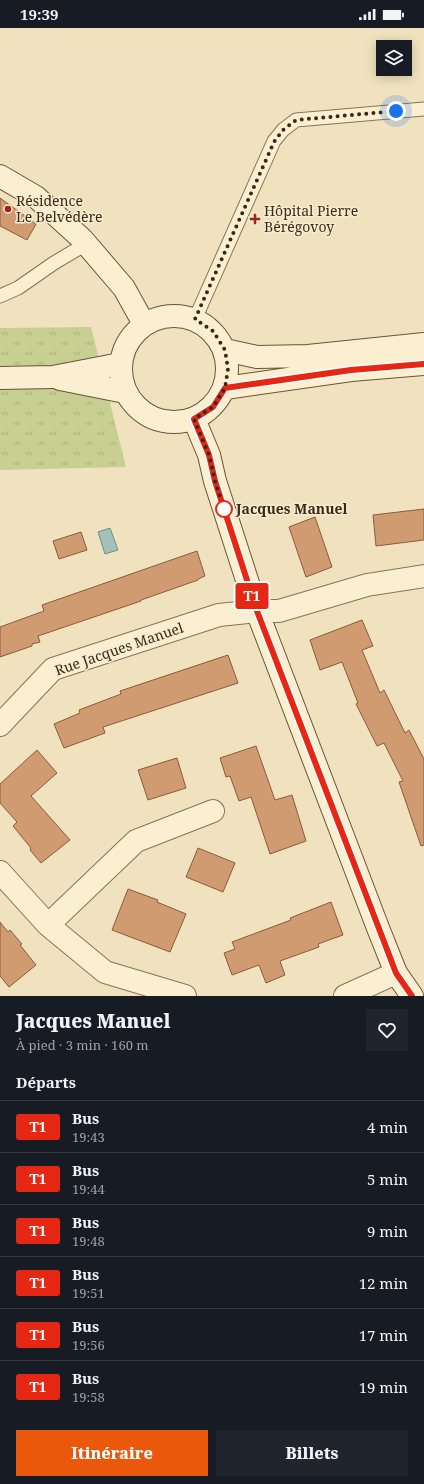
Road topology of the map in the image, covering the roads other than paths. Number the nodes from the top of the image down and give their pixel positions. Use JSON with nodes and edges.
{"nodes":[{"id":1,"x":424,"y":109,"type":"edge"},
{"id":2,"x":0,"y":176,"type":"edge"},
{"id":3,"x":86,"y":244,"type":"junction"},
{"id":4,"x":0,"y":296,"type":"edge"},
{"id":5,"x":195,"y":319,"type":"junction"},
{"id":6,"x":144,"y":324,"type":"junction"},
{"id":7,"x":424,"y":344,"type":"edge"},
{"id":8,"x":225,"y":350,"type":"junction"},
{"id":9,"x":120,"y":364,"type":"junction"},
{"id":10,"x":424,"y":364,"type":"edge"},
{"id":11,"x":53,"y":377,"type":"junction"},
{"id":12,"x":0,"y":378,"type":"edge"},
{"id":13,"x":225,"y":388,"type":"junction"},
{"id":14,"x":125,"y":392,"type":"junction"},
{"id":15,"x":194,"y":419,"type":"junction"},
{"id":16,"x":424,"y":576,"type":"edge"},
{"id":17,"x":257,"y":611,"type":"junction"},
{"id":18,"x":0,"y":725,"type":"edge"},
{"id":19,"x":213,"y":811,"type":"dead end"},
{"id":20,"x":0,"y":872,"type":"edge"},
{"id":21,"x":48,"y":925,"type":"junction"},
{"id":22,"x":396,"y":973,"type":"junction"},
{"id":23,"x":185,"y":996,"type":"edge"},
{"id":24,"x":345,"y":996,"type":"edge"},
{"id":25,"x":412,"y":996,"type":"edge"}],
"edges":[{"from":1,"to":5,"type":"lane"},
{"from":2,"to":3,"type":"street"},
{"from":3,"to":4,"type":"lane"},
{"from":3,"to":6,"type":"street"},
{"from":5,"to":6,"type":"street"},
{"from":5,"to":8,"type":"street"},
{"from":6,"to":9,"type":"street"},
{"from":7,"to":8,"type":"street"},
{"from":8,"to":13,"type":"street"},
{"from":9,"to":11,"type":"street"},
{"from":9,"to":14,"type":"street"},
{"from":10,"to":13,"type":"street"},
{"from":11,"to":12,"type":"street"},
{"from":11,"to":14,"type":"street"},
{"from":13,"to":15,"type":"street"},
{"from":14,"to":15,"type":"street"},
{"from":15,"to":17,"type":"street"},
{"from":16,"to":17,"type":"street","name":"Rue Jacques Manuel"},
{"from":17,"to":18,"type":"street","name":"Rue Jacques Manuel"},
{"from":17,"to":22,"type":"street"},
{"from":19,"to":21,"type":"street"},
{"from":20,"to":21,"type":"street"},
{"from":21,"to":23,"type":"street"},
{"from":22,"to":24,"type":"street"},
{"from":22,"to":25,"type":"street"}]}
